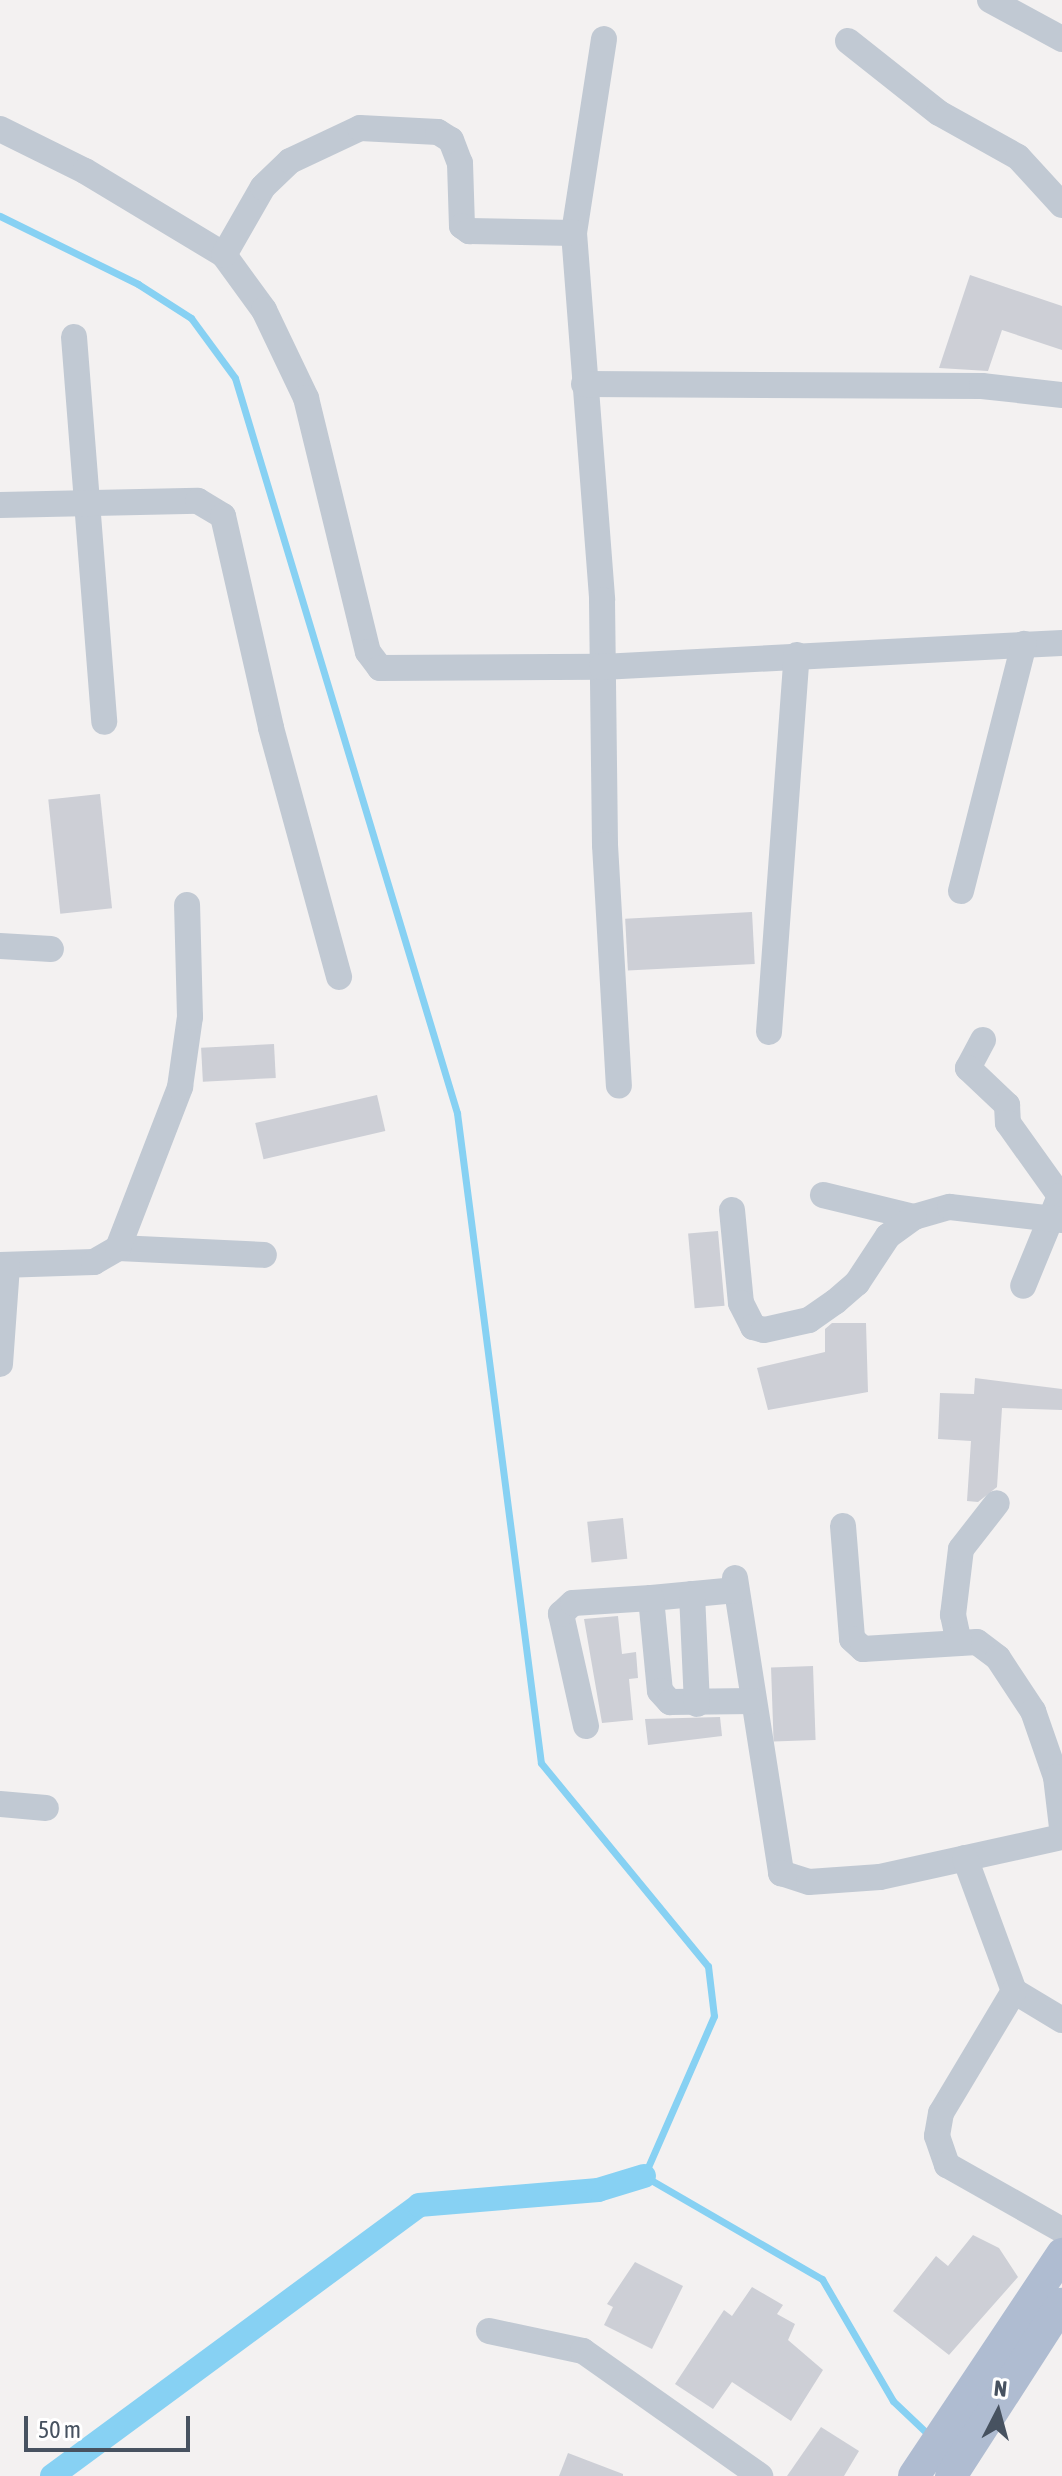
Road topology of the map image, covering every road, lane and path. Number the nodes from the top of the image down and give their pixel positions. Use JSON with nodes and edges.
{"nodes":[{"id":1,"x":990,"y":0,"type":"edge"},
{"id":2,"x":604,"y":39,"type":"dead end"},
{"id":3,"x":1062,"y":39,"type":"edge"},
{"id":4,"x":848,"y":41,"type":"dead end"},
{"id":5,"x":0,"y":129,"type":"edge"},
{"id":6,"x":1062,"y":205,"type":"edge"},
{"id":7,"x":574,"y":233,"type":"junction"},
{"id":8,"x":224,"y":255,"type":"junction"},
{"id":9,"x":74,"y":337,"type":"dead end"},
{"id":10,"x":584,"y":384,"type":"junction"},
{"id":11,"x":1062,"y":395,"type":"edge"},
{"id":12,"x":87,"y":500,"type":"junction"},
{"id":13,"x":0,"y":505,"type":"edge"},
{"id":14,"x":1062,"y":643,"type":"edge"},
{"id":15,"x":1024,"y":644,"type":"junction"},
{"id":16,"x":797,"y":655,"type":"junction"},
{"id":17,"x":602,"y":667,"type":"junction"},
{"id":18,"x":104,"y":722,"type":"dead end"},
{"id":19,"x":961,"y":891,"type":"dead end"},
{"id":20,"x":187,"y":905,"type":"dead end"},
{"id":21,"x":0,"y":946,"type":"edge"},
{"id":22,"x":51,"y":949,"type":"dead end"},
{"id":23,"x":339,"y":977,"type":"dead end"},
{"id":24,"x":769,"y":1032,"type":"dead end"},
{"id":25,"x":983,"y":1040,"type":"dead end"},
{"id":26,"x":619,"y":1086,"type":"dead end"},
{"id":27,"x":823,"y":1195,"type":"dead end"},
{"id":28,"x":732,"y":1210,"type":"dead end"},
{"id":29,"x":914,"y":1217,"type":"junction"},
{"id":30,"x":1057,"y":1219,"type":"edge"},
{"id":31,"x":118,"y":1248,"type":"junction"},
{"id":32,"x":264,"y":1255,"type":"dead end"},
{"id":33,"x":3,"y":1265,"type":"edge"},
{"id":34,"x":1023,"y":1286,"type":"dead end"},
{"id":35,"x":0,"y":1364,"type":"edge"},
{"id":36,"x":997,"y":1503,"type":"dead end"},
{"id":37,"x":843,"y":1526,"type":"dead end"},
{"id":38,"x":692,"y":1594,"type":"junction"},
{"id":39,"x":651,"y":1598,"type":"junction"},
{"id":40,"x":959,"y":1643,"type":"junction"},
{"id":41,"x":753,"y":1701,"type":"junction"},
{"id":42,"x":697,"y":1704,"type":"junction"},
{"id":43,"x":586,"y":1726,"type":"dead end"},
{"id":44,"x":0,"y":1804,"type":"edge"},
{"id":45,"x":46,"y":1808,"type":"dead end"},
{"id":46,"x":1062,"y":1827,"type":"edge"},
{"id":47,"x":1062,"y":1837,"type":"edge"},
{"id":48,"x":965,"y":1858,"type":"junction"},
{"id":49,"x":1014,"y":1991,"type":"junction"},
{"id":50,"x":1062,"y":2020,"type":"edge"},
{"id":51,"x":1062,"y":2230,"type":"edge"},
{"id":52,"x":1062,"y":2254,"type":"edge"},
{"id":53,"x":1058,"y":2316,"type":"edge"},
{"id":54,"x":489,"y":2331,"type":"dead end"},
{"id":55,"x":1011,"y":2354,"type":"junction"},
{"id":56,"x":964,"y":2426,"type":"junction"},
{"id":57,"x":760,"y":2476,"type":"edge"},
{"id":58,"x":914,"y":2476,"type":"edge"},
{"id":59,"x":951,"y":2476,"type":"edge"}],
"edges":[{"from":1,"to":3,"type":"street"},
{"from":2,"to":7,"type":"street"},
{"from":4,"to":6,"type":"street"},
{"from":5,"to":8,"type":"street"},
{"from":7,"to":8,"type":"street"},
{"from":7,"to":10,"type":"street"},
{"from":8,"to":17,"type":"street"},
{"from":9,"to":12,"type":"street"},
{"from":10,"to":11,"type":"street"},
{"from":10,"to":17,"type":"street"},
{"from":12,"to":13,"type":"street"},
{"from":12,"to":18,"type":"street"},
{"from":12,"to":23,"type":"street"},
{"from":14,"to":15,"type":"street"},
{"from":15,"to":16,"type":"street"},
{"from":15,"to":19,"type":"street"},
{"from":16,"to":17,"type":"street"},
{"from":16,"to":24,"type":"street"},
{"from":17,"to":26,"type":"street"},
{"from":20,"to":31,"type":"street"},
{"from":21,"to":22,"type":"street"},
{"from":25,"to":30,"type":"street"},
{"from":27,"to":29,"type":"street"},
{"from":28,"to":29,"type":"street"},
{"from":29,"to":30,"type":"street"},
{"from":30,"to":34,"type":"street"},
{"from":31,"to":32,"type":"street"},
{"from":31,"to":33,"type":"street"},
{"from":33,"to":35,"type":"street"},
{"from":36,"to":40,"type":"street"},
{"from":37,"to":40,"type":"street"},
{"from":38,"to":39,"type":"street"},
{"from":38,"to":41,"type":"street"},
{"from":38,"to":42,"type":"street"},
{"from":39,"to":42,"type":"street"},
{"from":39,"to":43,"type":"street"},
{"from":40,"to":46,"type":"street"},
{"from":41,"to":42,"type":"street"},
{"from":41,"to":48,"type":"street"},
{"from":44,"to":45,"type":"street"},
{"from":47,"to":48,"type":"street"},
{"from":48,"to":49,"type":"street"},
{"from":49,"to":50,"type":"street"},
{"from":49,"to":51,"type":"street"},
{"from":52,"to":55,"type":"main road"},
{"from":53,"to":55,"type":"main road"},
{"from":54,"to":57,"type":"street"},
{"from":55,"to":56,"type":"main road"},
{"from":56,"to":58,"type":"main road"},
{"from":56,"to":59,"type":"main road"}]}
